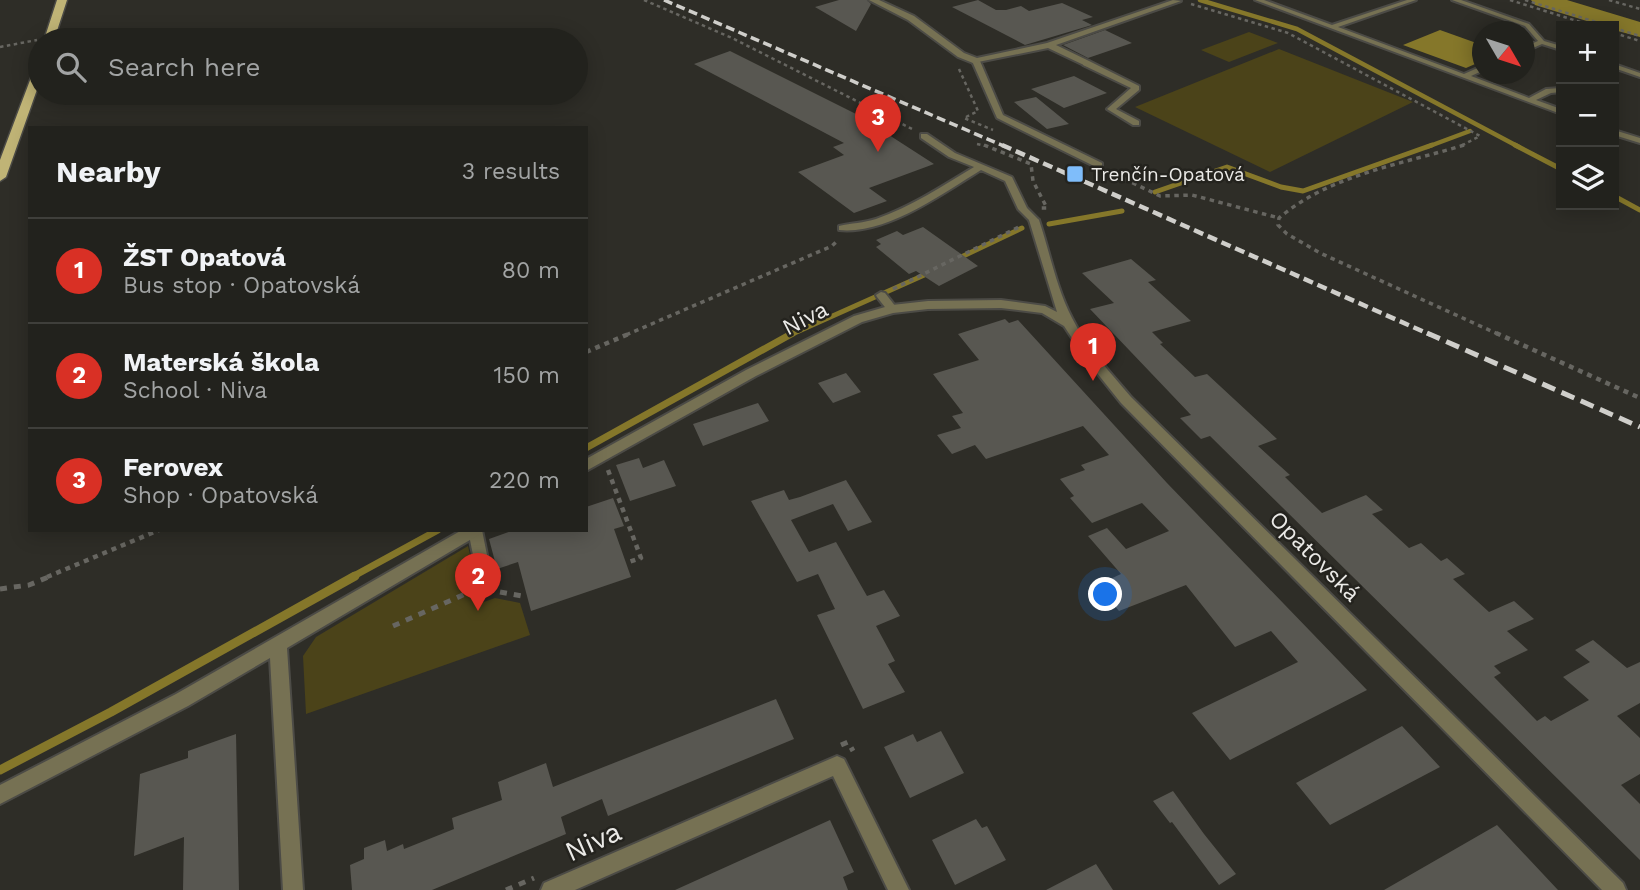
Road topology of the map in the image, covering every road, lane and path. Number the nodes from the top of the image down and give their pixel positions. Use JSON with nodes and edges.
{"nodes":[{"id":1,"x":62,"y":0,"type":"edge"},
{"id":2,"x":643,"y":0,"type":"edge"},
{"id":3,"x":873,"y":0,"type":"edge"},
{"id":4,"x":1178,"y":0,"type":"edge"},
{"id":5,"x":1258,"y":0,"type":"edge"},
{"id":6,"x":1413,"y":0,"type":"edge"},
{"id":7,"x":1455,"y":0,"type":"edge"},
{"id":8,"x":1510,"y":0,"type":"edge"},
{"id":9,"x":1525,"y":0,"type":"edge"},
{"id":10,"x":1609,"y":0,"type":"edge"},
{"id":11,"x":1640,"y":9,"type":"edge"},
{"id":12,"x":1577,"y":21,"type":"edge"},
{"id":13,"x":1592,"y":21,"type":"edge"},
{"id":14,"x":1333,"y":27,"type":"junction"},
{"id":15,"x":53,"y":28,"type":"edge"},
{"id":16,"x":1619,"y":30,"type":"edge"},
{"id":17,"x":1619,"y":35,"type":"edge"},
{"id":18,"x":1640,"y":36,"type":"edge"},
{"id":19,"x":1640,"y":41,"type":"edge"},
{"id":20,"x":1542,"y":42,"type":"junction"},
{"id":21,"x":28,"y":43,"type":"edge"},
{"id":22,"x":1049,"y":45,"type":"junction"},
{"id":23,"x":1535,"y":45,"type":"edge"},
{"id":24,"x":1556,"y":46,"type":"edge"},
{"id":25,"x":0,"y":47,"type":"edge"},
{"id":26,"x":976,"y":61,"type":"junction"},
{"id":27,"x":1086,"y":63,"type":"joint"},
{"id":28,"x":965,"y":67,"type":"dead end"},
{"id":29,"x":1619,"y":68,"type":"edge"},
{"id":30,"x":1472,"y":73,"type":"edge"},
{"id":31,"x":1640,"y":75,"type":"edge"},
{"id":32,"x":1465,"y":76,"type":"junction"},
{"id":33,"x":1556,"y":90,"type":"edge"},
{"id":34,"x":28,"y":100,"type":"edge"},
{"id":35,"x":1530,"y":100,"type":"junction"},
{"id":36,"x":1556,"y":110,"type":"edge"},
{"id":37,"x":1136,"y":123,"type":"dead end"},
{"id":38,"x":1619,"y":133,"type":"edge"},
{"id":39,"x":1002,"y":135,"type":"dead end"},
{"id":40,"x":923,"y":136,"type":"joint"},
{"id":41,"x":1640,"y":141,"type":"edge"},
{"id":42,"x":977,"y":144,"type":"dead end"},
{"id":43,"x":1099,"y":165,"type":"joint"},
{"id":44,"x":980,"y":167,"type":"junction"},
{"id":45,"x":0,"y":177,"type":"edge"},
{"id":46,"x":1036,"y":214,"type":"junction"},
{"id":47,"x":1279,"y":218,"type":"junction"},
{"id":48,"x":842,"y":228,"type":"joint"},
{"id":49,"x":886,"y":301,"type":"junction"},
{"id":50,"x":1068,"y":323,"type":"junction"},
{"id":51,"x":588,"y":351,"type":"edge"},
{"id":52,"x":1640,"y":398,"type":"edge"},
{"id":53,"x":605,"y":464,"type":"dead end"},
{"id":54,"x":588,"y":465,"type":"edge"},
{"id":55,"x":154,"y":532,"type":"edge"},
{"id":56,"x":472,"y":532,"type":"edge"},
{"id":57,"x":475,"y":532,"type":"edge"},
{"id":58,"x":626,"y":563,"type":"dead end"},
{"id":59,"x":486,"y":586,"type":"joint"},
{"id":60,"x":0,"y":589,"type":"edge"},
{"id":61,"x":393,"y":626,"type":"dead end"},
{"id":62,"x":278,"y":644,"type":"junction"},
{"id":63,"x":0,"y":795,"type":"edge"},
{"id":64,"x":293,"y":890,"type":"edge"},
{"id":65,"x":551,"y":890,"type":"edge"},
{"id":66,"x":899,"y":890,"type":"edge"},
{"id":67,"x":1616,"y":890,"type":"edge"}],
"edges":[{"from":1,"to":15,"type":"main road"},
{"from":2,"to":40,"type":"path"},
{"from":3,"to":26,"type":"street"},
{"from":4,"to":22,"type":"street"},
{"from":4,"to":47,"type":"path"},
{"from":5,"to":14,"type":"lane"},
{"from":6,"to":14,"type":"lane"},
{"from":7,"to":20,"type":"lane"},
{"from":8,"to":12,"type":"path"},
{"from":9,"to":13,"type":"path"},
{"from":10,"to":11,"type":"path"},
{"from":14,"to":32,"type":"lane"},
{"from":16,"to":18,"type":"path"},
{"from":17,"to":19,"type":"path"},
{"from":20,"to":23,"type":"lane"},
{"from":20,"to":24,"type":"lane"},
{"from":21,"to":25,"type":"path"},
{"from":22,"to":26,"type":"street"},
{"from":22,"to":27,"type":"street"},
{"from":26,"to":43,"type":"lane"},
{"from":27,"to":37,"type":"lane"},
{"from":28,"to":39,"type":"path"},
{"from":29,"to":31,"type":"lane"},
{"from":30,"to":32,"type":"lane"},
{"from":32,"to":35,"type":"lane"},
{"from":33,"to":35,"type":"lane"},
{"from":34,"to":45,"type":"main road"},
{"from":35,"to":36,"type":"lane"},
{"from":38,"to":41,"type":"lane"},
{"from":40,"to":44,"type":"lane"},
{"from":42,"to":46,"type":"path"},
{"from":43,"to":47,"type":"path"},
{"from":44,"to":46,"type":"lane"},
{"from":44,"to":48,"type":"lane"},
{"from":46,"to":49,"type":"path"},
{"from":46,"to":50,"type":"street","name":"Opatovská"},
{"from":47,"to":52,"type":"path"},
{"from":48,"to":51,"type":"path"},
{"from":49,"to":50,"type":"street","name":"Niva"},
{"from":49,"to":54,"type":"street","name":"Niva"},
{"from":50,"to":67,"type":"street","name":"Opatovská"},
{"from":53,"to":58,"type":"path"},
{"from":55,"to":60,"type":"path"},
{"from":56,"to":62,"type":"street"},
{"from":57,"to":59,"type":"lane"},
{"from":59,"to":61,"type":"path"},
{"from":62,"to":63,"type":"street"},
{"from":62,"to":64,"type":"street"},
{"from":65,"to":66,"type":"street","name":"Niva"}]}
